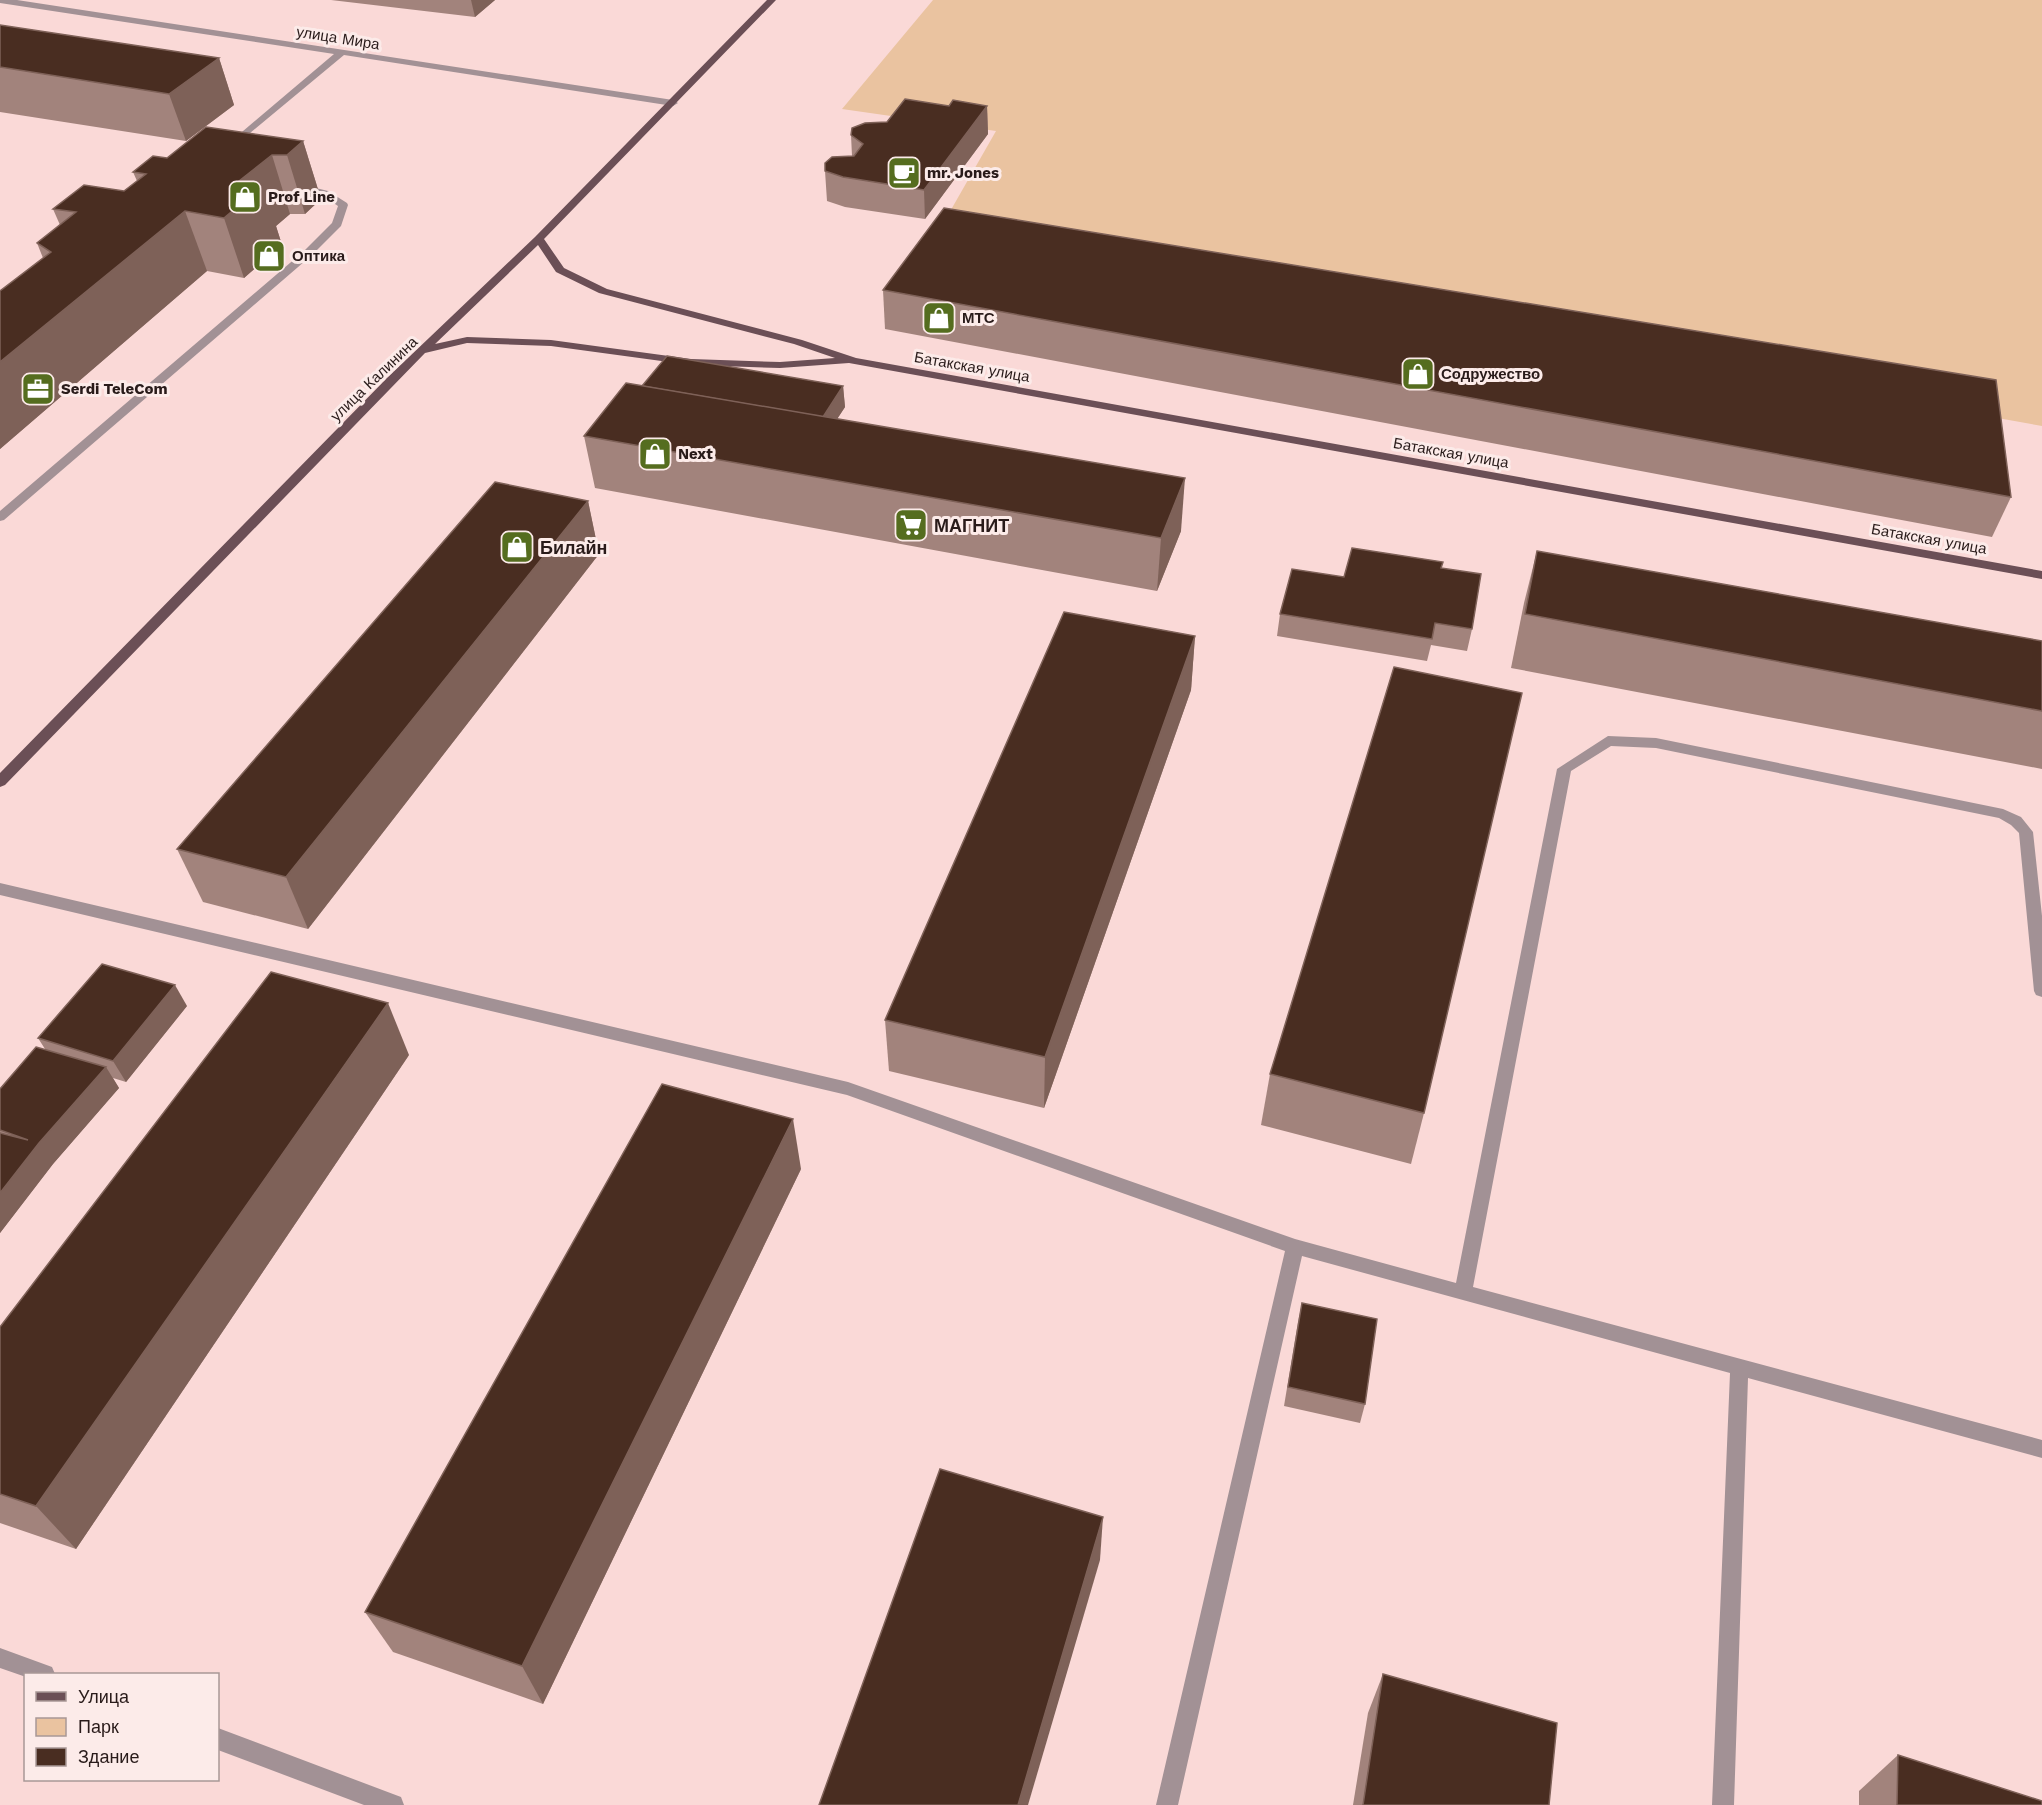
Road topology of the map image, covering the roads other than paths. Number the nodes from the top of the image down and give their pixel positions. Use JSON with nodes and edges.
{"nodes":[{"id":1,"x":0,"y":0,"type":"edge"},
{"id":2,"x":772,"y":0,"type":"edge"},
{"id":3,"x":342,"y":52,"type":"junction"},
{"id":4,"x":673,"y":103,"type":"junction"},
{"id":5,"x":226,"y":158,"type":"edge"},
{"id":6,"x":292,"y":184,"type":"edge"},
{"id":7,"x":538,"y":239,"type":"junction"},
{"id":8,"x":425,"y":350,"type":"junction"},
{"id":9,"x":854,"y":361,"type":"junction"},
{"id":10,"x":0,"y":518,"type":"edge"},
{"id":11,"x":2042,"y":574,"type":"edge"},
{"id":12,"x":0,"y":782,"type":"edge"},
{"id":13,"x":0,"y":889,"type":"edge"},
{"id":14,"x":2042,"y":991,"type":"edge"},
{"id":15,"x":1295,"y":1247,"type":"junction"},
{"id":16,"x":1463,"y":1292,"type":"junction"},
{"id":17,"x":1739,"y":1367,"type":"junction"},
{"id":18,"x":2042,"y":1449,"type":"edge"},
{"id":19,"x":0,"y":1658,"type":"edge"},
{"id":20,"x":42,"y":1673,"type":"edge"},
{"id":21,"x":219,"y":1739,"type":"edge"},
{"id":22,"x":393,"y":1805,"type":"edge"},
{"id":23,"x":1167,"y":1805,"type":"edge"},
{"id":24,"x":1723,"y":1805,"type":"edge"}],
"edges":[{"from":1,"to":3,"type":"street","name":"улица Мира"},
{"from":2,"to":4,"type":"main road","name":"улица Калинина"},
{"from":3,"to":4,"type":"street","name":"улица Мира"},
{"from":3,"to":5,"type":"street"},
{"from":4,"to":7,"type":"main road","name":"улица Калинина"},
{"from":6,"to":10,"type":"street"},
{"from":7,"to":8,"type":"main road","name":"улица Калинина"},
{"from":7,"to":9,"type":"main road","name":"Батакская улица"},
{"from":8,"to":9,"type":"main road","name":"Батакская улица"},
{"from":8,"to":12,"type":"main road","name":"улица Калинина"},
{"from":9,"to":11,"type":"main road","name":"Батакская улица"},
{"from":13,"to":15,"type":"street"},
{"from":14,"to":16,"type":"street"},
{"from":15,"to":16,"type":"street"},
{"from":15,"to":23,"type":"street"},
{"from":16,"to":17,"type":"street"},
{"from":17,"to":18,"type":"street"},
{"from":17,"to":24,"type":"street"},
{"from":19,"to":20,"type":"street"},
{"from":21,"to":22,"type":"street"}]}
